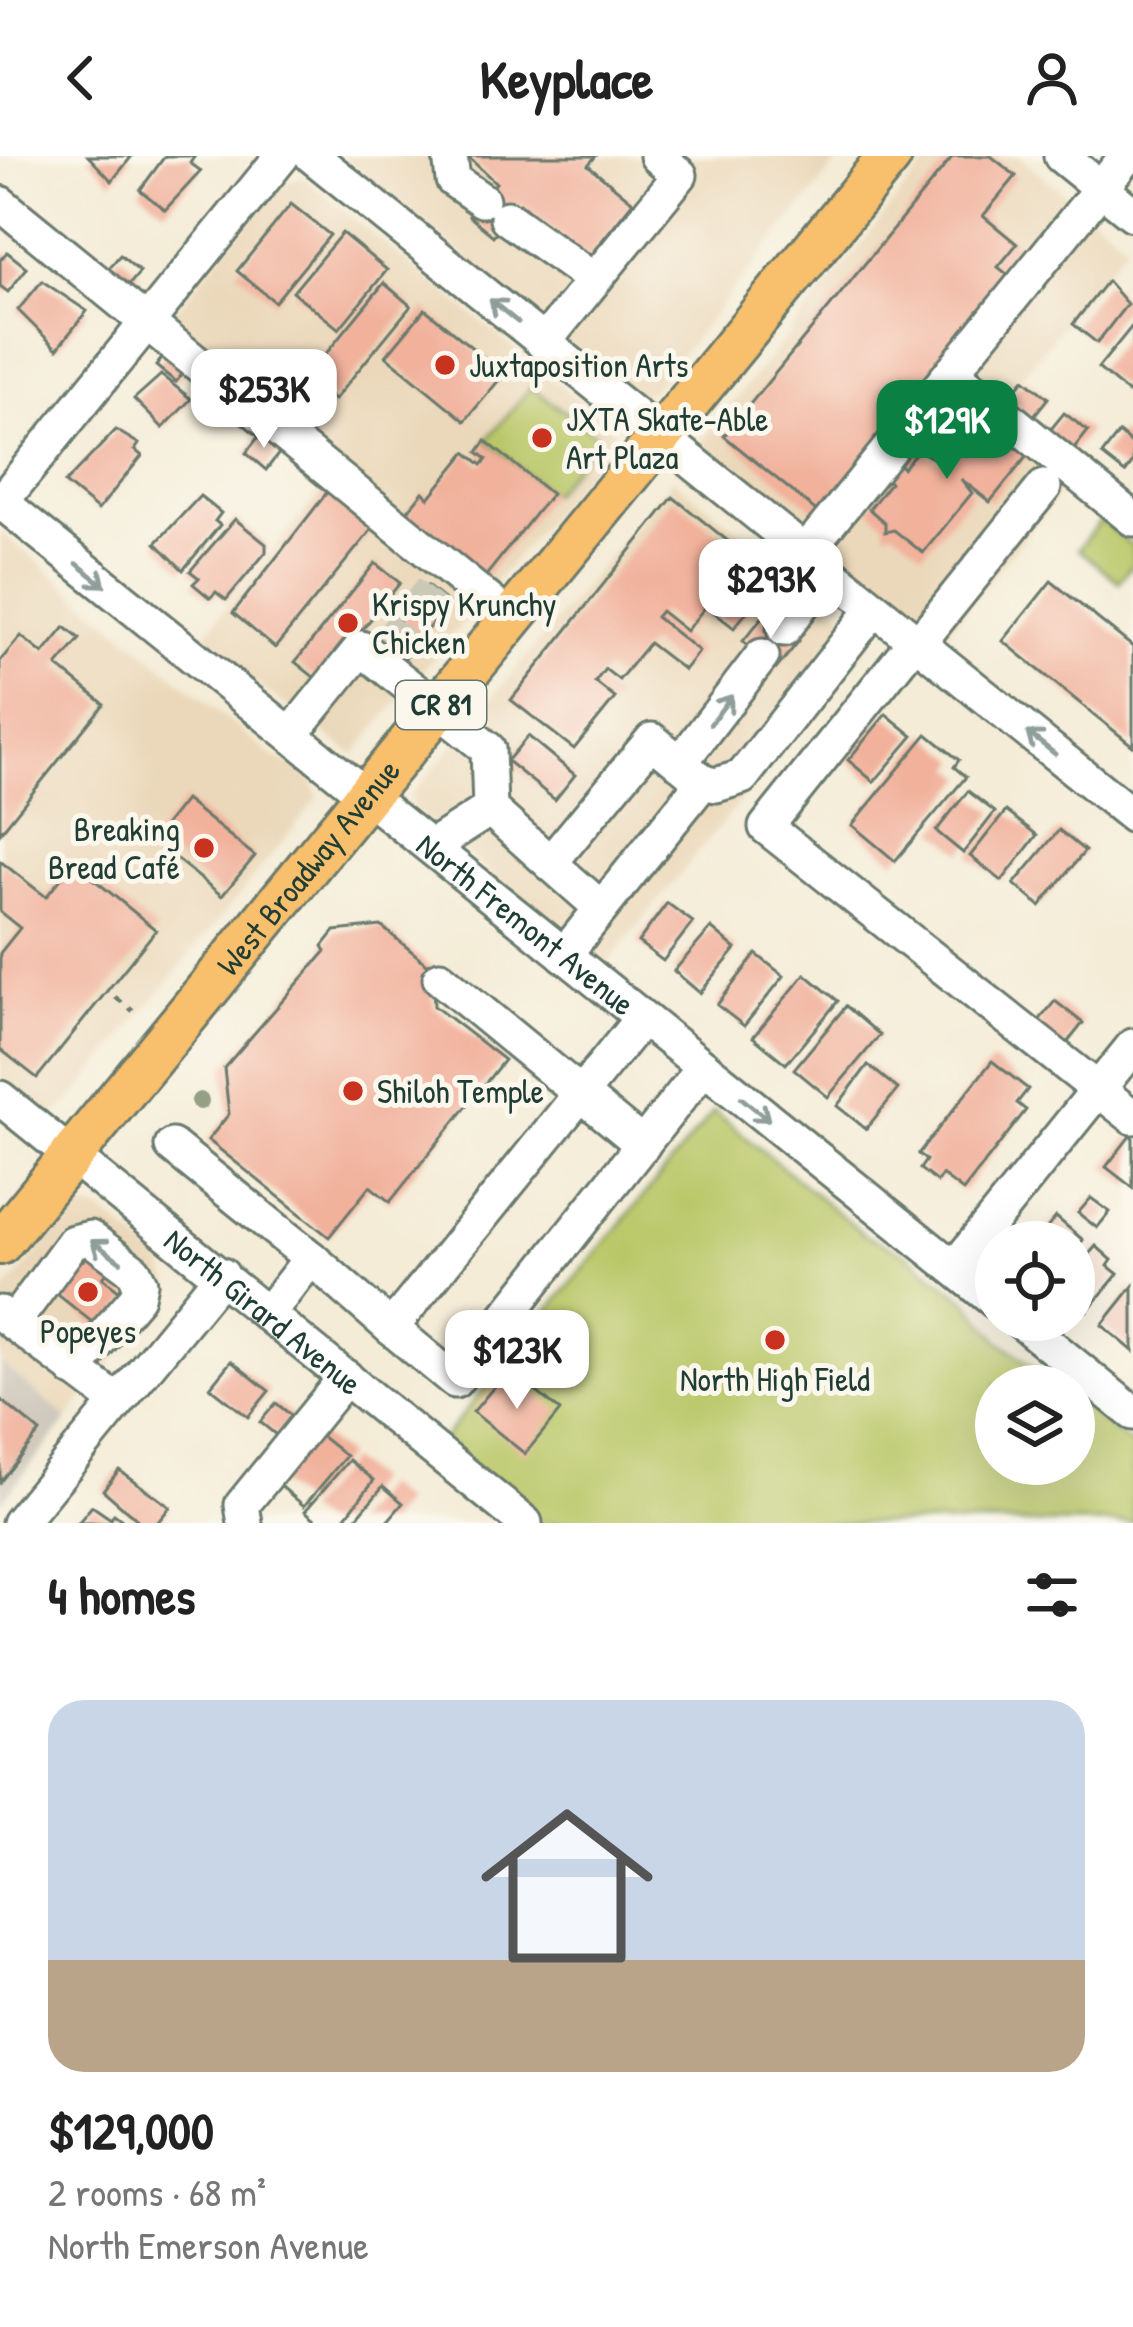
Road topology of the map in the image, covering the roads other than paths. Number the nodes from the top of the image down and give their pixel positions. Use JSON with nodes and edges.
{"nodes":[{"id":1,"x":282,"y":156,"type":"edge"},
{"id":2,"x":312,"y":156,"type":"edge"},
{"id":3,"x":450,"y":156,"type":"edge"},
{"id":4,"x":657,"y":156,"type":"edge"},
{"id":5,"x":890,"y":156,"type":"edge"},
{"id":6,"x":1061,"y":156,"type":"edge"},
{"id":7,"x":1127,"y":156,"type":"edge"},
{"id":8,"x":1101,"y":188,"type":"junction"},
{"id":9,"x":0,"y":203,"type":"edge"},
{"id":10,"x":1133,"y":214,"type":"edge"},
{"id":11,"x":594,"y":280,"type":"junction"},
{"id":12,"x":145,"y":323,"type":"junction"},
{"id":13,"x":543,"y":343,"type":"junction"},
{"id":14,"x":952,"y":372,"type":"junction"},
{"id":15,"x":660,"y":438,"type":"junction"},
{"id":16,"x":1043,"y":487,"type":"dead end"},
{"id":17,"x":1,"y":502,"type":"edge"},
{"id":18,"x":1133,"y":519,"type":"edge"},
{"id":19,"x":815,"y":563,"type":"junction"},
{"id":20,"x":873,"y":610,"type":"junction"},
{"id":21,"x":510,"y":618,"type":"junction"},
{"id":22,"x":784,"y":628,"type":"dead end"},
{"id":23,"x":915,"y":644,"type":"junction"},
{"id":24,"x":762,"y":656,"type":"dead end"},
{"id":25,"x":439,"y":707,"type":"junction"},
{"id":26,"x":293,"y":732,"type":"junction"},
{"id":27,"x":692,"y":772,"type":"junction"},
{"id":28,"x":370,"y":794,"type":"junction"},
{"id":29,"x":490,"y":809,"type":"junction"},
{"id":30,"x":1133,"y":816,"type":"edge"},
{"id":31,"x":432,"y":846,"type":"junction"},
{"id":32,"x":550,"y":863,"type":"junction"},
{"id":33,"x":601,"y":908,"type":"junction"},
{"id":34,"x":564,"y":955,"type":"junction"},
{"id":35,"x":440,"y":978,"type":"dead end"},
{"id":36,"x":642,"y":1018,"type":"junction"},
{"id":37,"x":1133,"y":1046,"type":"edge"},
{"id":38,"x":704,"y":1067,"type":"junction"},
{"id":39,"x":1098,"y":1089,"type":"junction"},
{"id":40,"x":579,"y":1094,"type":"junction"},
{"id":41,"x":0,"y":1098,"type":"edge"},
{"id":42,"x":1133,"y":1118,"type":"edge"},
{"id":43,"x":643,"y":1145,"type":"junction"},
{"id":44,"x":172,"y":1146,"type":"dead end"},
{"id":45,"x":72,"y":1160,"type":"junction"},
{"id":46,"x":0,"y":1243,"type":"edge"},
{"id":47,"x":311,"y":1258,"type":"junction"},
{"id":48,"x":955,"y":1267,"type":"junction"},
{"id":49,"x":222,"y":1275,"type":"junction"},
{"id":50,"x":975,"y":1284,"type":"edge"},
{"id":51,"x":268,"y":1312,"type":"junction"},
{"id":52,"x":6,"y":1318,"type":"edge"},
{"id":53,"x":392,"y":1328,"type":"junction"},
{"id":54,"x":1044,"y":1341,"type":"edge"},
{"id":55,"x":74,"y":1370,"type":"junction"},
{"id":56,"x":346,"y":1377,"type":"junction"},
{"id":57,"x":118,"y":1402,"type":"junction"},
{"id":58,"x":1133,"y":1413,"type":"edge"},
{"id":59,"x":19,"y":1523,"type":"edge"},
{"id":60,"x":245,"y":1523,"type":"edge"},
{"id":61,"x":525,"y":1523,"type":"edge"}],
"edges":[{"from":1,"to":12,"type":"street"},
{"from":13,"to":2,"type":"street","one_way":true},
{"from":3,"to":11,"type":"street"},
{"from":4,"to":11,"type":"street"},
{"from":5,"to":15,"type":"main road","name":"West Broadway Avenue","number":"CR 81"},
{"from":6,"to":8,"type":"street"},
{"from":7,"to":8,"type":"street"},
{"from":8,"to":10,"type":"street"},
{"from":8,"to":14,"type":"street"},
{"from":9,"to":12,"type":"street"},
{"from":11,"to":13,"type":"street"},
{"from":12,"to":17,"type":"street"},
{"from":12,"to":21,"type":"street"},
{"from":13,"to":15,"type":"street"},
{"from":14,"to":18,"type":"street"},
{"from":14,"to":19,"type":"street"},
{"from":15,"to":19,"type":"street"},
{"from":15,"to":21,"type":"main road","name":"West Broadway Avenue","number":"CR 81"},
{"from":16,"to":23,"type":"street"},
{"from":17,"to":26,"type":"street","name":"North Fremont Avenue","one_way":true},
{"from":19,"to":20,"type":"street"},
{"from":19,"to":22,"type":"street"},
{"from":20,"to":23,"type":"street"},
{"from":20,"to":27,"type":"street"},
{"from":21,"to":25,"type":"main road","name":"West Broadway Avenue","number":"CR 81"},
{"from":30,"to":23,"type":"street","one_way":true},
{"from":23,"to":39,"type":"street"},
{"from":27,"to":24,"type":"street","one_way":true},
{"from":25,"to":26,"type":"street"},
{"from":25,"to":28,"type":"main road","name":"West Broadway Avenue","number":"CR 81"},
{"from":25,"to":29,"type":"street"},
{"from":26,"to":28,"type":"street","name":"North Fremont Avenue"},
{"from":27,"to":32,"type":"street"},
{"from":27,"to":33,"type":"street"},
{"from":28,"to":31,"type":"street","name":"North Fremont Avenue"},
{"from":28,"to":45,"type":"main road","name":"West Broadway Avenue","number":"CR 81"},
{"from":29,"to":31,"type":"street"},
{"from":29,"to":32,"type":"street"},
{"from":31,"to":34,"type":"street","name":"North Fremont Avenue"},
{"from":32,"to":33,"type":"street"},
{"from":33,"to":34,"type":"street"},
{"from":34,"to":36,"type":"street","name":"North Fremont Avenue"},
{"from":35,"to":40,"type":"street"},
{"from":36,"to":38,"type":"street","name":"North Fremont Avenue"},
{"from":36,"to":40,"type":"street"},
{"from":37,"to":39,"type":"street"},
{"from":38,"to":43,"type":"street"},
{"from":38,"to":48,"type":"street","name":"North Fremont Avenue","one_way":true},
{"from":39,"to":42,"type":"street"},
{"from":39,"to":48,"type":"street"},
{"from":40,"to":43,"type":"street"},
{"from":40,"to":53,"type":"street"},
{"from":41,"to":45,"type":"street","name":"North Girard Avenue"},
{"from":43,"to":53,"type":"street"},
{"from":44,"to":47,"type":"street"},
{"from":45,"to":46,"type":"main road","name":"West Broadway Avenue","number":"CR 81"},
{"from":45,"to":49,"type":"street","name":"North Girard Avenue"},
{"from":47,"to":51,"type":"street"},
{"from":47,"to":53,"type":"street"},
{"from":48,"to":50,"type":"street","name":"North Fremont Avenue"},
{"from":49,"to":51,"type":"street","name":"North Girard Avenue"},
{"from":49,"to":57,"type":"street"},
{"from":51,"to":56,"type":"street","name":"North Girard Avenue"},
{"from":52,"to":55,"type":"street"},
{"from":55,"to":52,"type":"street","one_way":true},
{"from":54,"to":58,"type":"street"},
{"from":55,"to":57,"type":"street"},
{"from":56,"to":60,"type":"street"},
{"from":56,"to":61,"type":"street","name":"North Girard Avenue"},
{"from":57,"to":59,"type":"street"}]}
